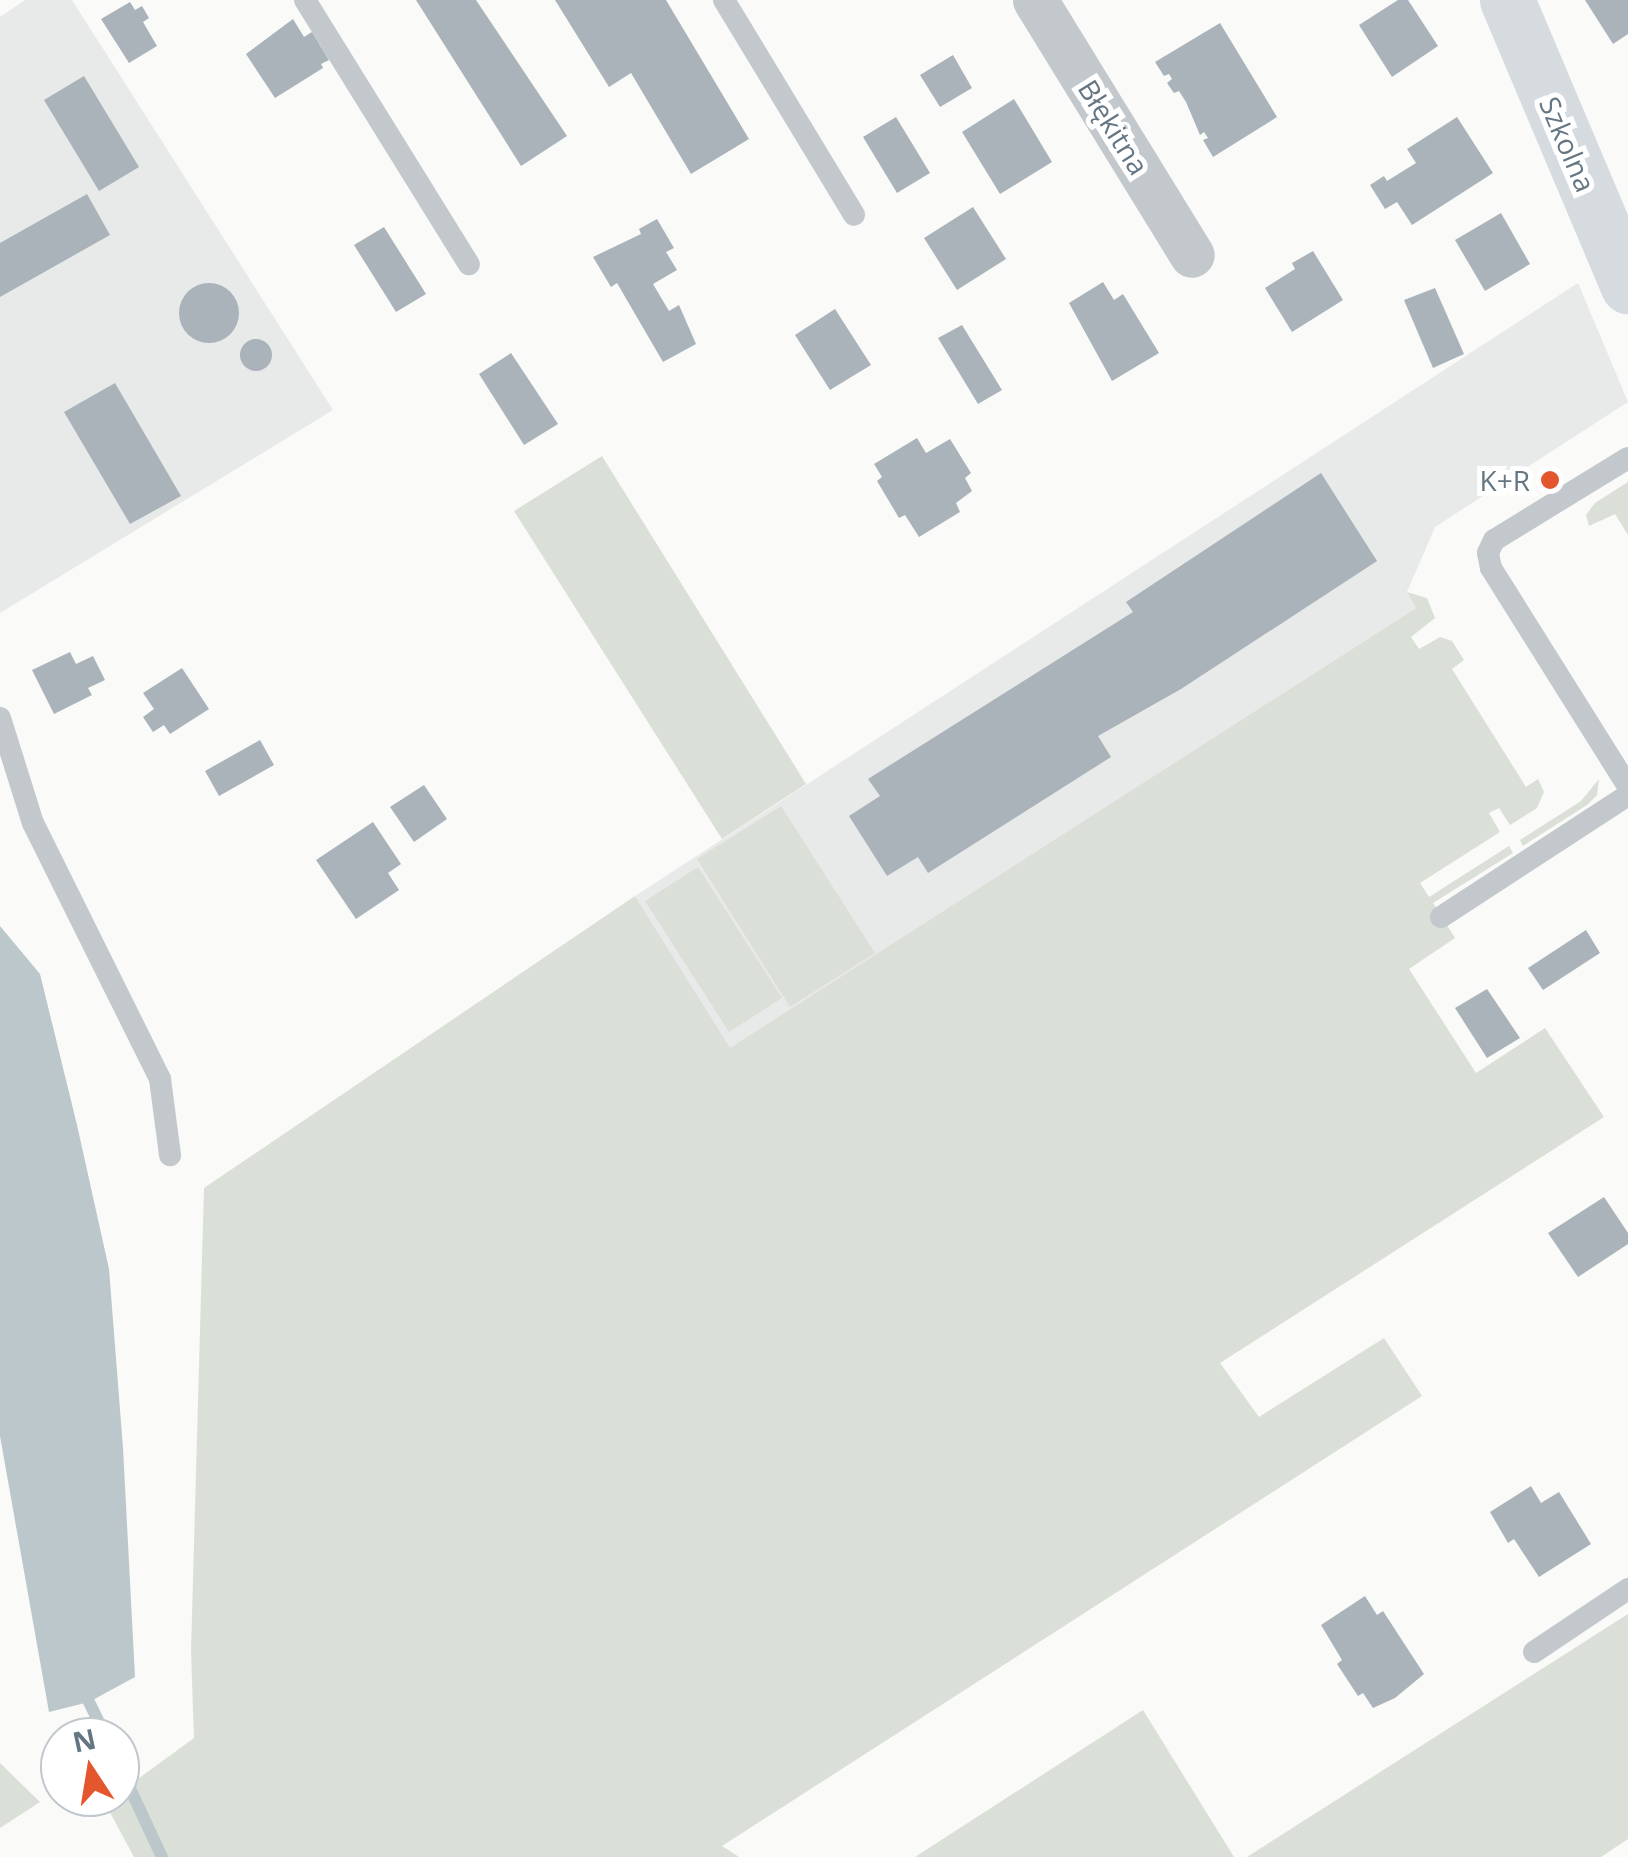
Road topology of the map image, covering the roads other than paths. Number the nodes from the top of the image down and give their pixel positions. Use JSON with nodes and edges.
{"nodes":[{"id":1,"x":305,"y":0,"type":"edge"},
{"id":2,"x":724,"y":0,"type":"edge"},
{"id":3,"x":1035,"y":0,"type":"edge"},
{"id":4,"x":1507,"y":0,"type":"edge"},
{"id":5,"x":854,"y":216,"type":"dead end"},
{"id":6,"x":1192,"y":254,"type":"dead end"},
{"id":7,"x":469,"y":264,"type":"dead end"},
{"id":8,"x":1628,"y":288,"type":"edge"},
{"id":9,"x":1628,"y":458,"type":"edge"},
{"id":10,"x":0,"y":718,"type":"edge"},
{"id":11,"x":1628,"y":786,"type":"edge"},
{"id":12,"x":1628,"y":796,"type":"edge"},
{"id":13,"x":1441,"y":916,"type":"dead end"},
{"id":14,"x":170,"y":1155,"type":"dead end"},
{"id":15,"x":1628,"y":1590,"type":"edge"},
{"id":16,"x":1534,"y":1652,"type":"dead end"}],
"edges":[{"from":1,"to":7,"type":"lane"},
{"from":2,"to":5,"type":"lane"},
{"from":3,"to":6,"type":"street","name":"Błękitna"},
{"from":4,"to":8,"type":"street","name":"Szkolna"},
{"from":9,"to":11,"type":"lane"},
{"from":10,"to":14,"type":"lane"},
{"from":12,"to":13,"type":"lane"},
{"from":15,"to":16,"type":"lane"}]}
